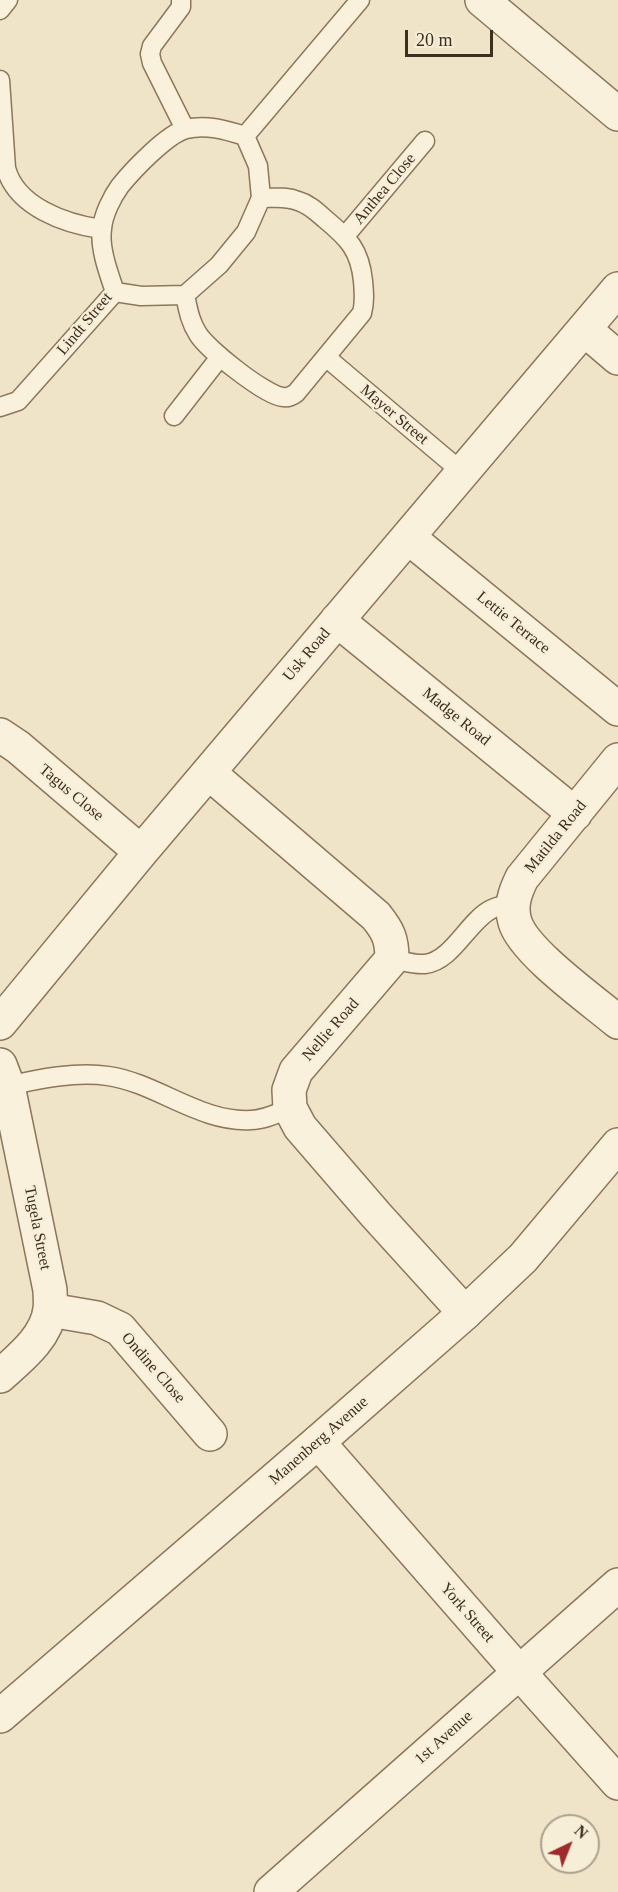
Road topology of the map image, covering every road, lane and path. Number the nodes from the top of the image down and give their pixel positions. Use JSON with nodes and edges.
{"nodes":[{"id":1,"x":8,"y":0,"type":"edge"},
{"id":2,"x":181,"y":0,"type":"edge"},
{"id":3,"x":360,"y":0,"type":"edge"},
{"id":4,"x":482,"y":0,"type":"edge"},
{"id":5,"x":0,"y":10,"type":"edge"},
{"id":6,"x":0,"y":80,"type":"edge"},
{"id":7,"x":618,"y":114,"type":"edge"},
{"id":8,"x":185,"y":129,"type":"junction"},
{"id":9,"x":245,"y":136,"type":"junction"},
{"id":10,"x":425,"y":141,"type":"dead end"},
{"id":11,"x":261,"y":198,"type":"junction"},
{"id":12,"x":101,"y":229,"type":"junction"},
{"id":13,"x":345,"y":236,"type":"junction"},
{"id":14,"x":618,"y":290,"type":"edge"},
{"id":15,"x":115,"y":292,"type":"junction"},
{"id":16,"x":185,"y":294,"type":"junction"},
{"id":17,"x":584,"y":329,"type":"junction"},
{"id":18,"x":220,"y":357,"type":"junction"},
{"id":19,"x":327,"y":358,"type":"junction"},
{"id":20,"x":618,"y":358,"type":"edge"},
{"id":21,"x":0,"y":407,"type":"edge"},
{"id":22,"x":174,"y":416,"type":"dead end"},
{"id":23,"x":462,"y":472,"type":"junction"},
{"id":24,"x":408,"y":537,"type":"junction"},
{"id":25,"x":337,"y":621,"type":"junction"},
{"id":26,"x":618,"y":709,"type":"edge"},
{"id":27,"x":0,"y":735,"type":"edge"},
{"id":28,"x":618,"y":760,"type":"edge"},
{"id":29,"x":209,"y":773,"type":"junction"},
{"id":30,"x":575,"y":814,"type":"junction"},
{"id":31,"x":141,"y":852,"type":"junction"},
{"id":32,"x":513,"y":903,"type":"junction"},
{"id":33,"x":392,"y":959,"type":"junction"},
{"id":34,"x":618,"y":1022,"type":"edge"},
{"id":35,"x":0,"y":1023,"type":"edge"},
{"id":36,"x":4,"y":1075,"type":"edge"},
{"id":37,"x":290,"y":1108,"type":"junction"},
{"id":38,"x":618,"y":1145,"type":"edge"},
{"id":39,"x":50,"y":1311,"type":"junction"},
{"id":40,"x":465,"y":1313,"type":"junction"},
{"id":41,"x":0,"y":1376,"type":"edge"},
{"id":42,"x":210,"y":1434,"type":"dead end"},
{"id":43,"x":318,"y":1442,"type":"junction"},
{"id":44,"x":618,"y":1585,"type":"edge"},
{"id":45,"x":519,"y":1672,"type":"junction"},
{"id":46,"x":3,"y":1707,"type":"edge"},
{"id":47,"x":618,"y":1783,"type":"edge"},
{"id":48,"x":271,"y":1892,"type":"edge"}],
"edges":[{"from":1,"to":5,"type":"lane"},
{"from":2,"to":8,"type":"lane"},
{"from":3,"to":9,"type":"lane"},
{"from":4,"to":7,"type":"street"},
{"from":6,"to":12,"type":"lane"},
{"from":8,"to":9,"type":"lane"},
{"from":8,"to":12,"type":"lane","name":"Lindt Street"},
{"from":9,"to":11,"type":"lane"},
{"from":10,"to":13,"type":"lane","name":"Anthea Close"},
{"from":11,"to":13,"type":"lane"},
{"from":11,"to":16,"type":"lane"},
{"from":12,"to":15,"type":"lane","name":"Lindt Street"},
{"from":13,"to":19,"type":"lane"},
{"from":14,"to":17,"type":"street","name":"Usk Road"},
{"from":15,"to":16,"type":"lane"},
{"from":15,"to":21,"type":"lane","name":"Lindt Street"},
{"from":16,"to":18,"type":"lane"},
{"from":17,"to":20,"type":"street"},
{"from":17,"to":23,"type":"street","name":"Usk Road"},
{"from":18,"to":19,"type":"lane"},
{"from":18,"to":22,"type":"lane"},
{"from":19,"to":23,"type":"lane","name":"Mayer Street"},
{"from":23,"to":24,"type":"street","name":"Usk Road"},
{"from":24,"to":25,"type":"street","name":"Usk Road"},
{"from":24,"to":26,"type":"street","name":"Lettie Terrace"},
{"from":25,"to":29,"type":"street","name":"Usk Road"},
{"from":25,"to":30,"type":"street","name":"Madge Road"},
{"from":27,"to":31,"type":"street","name":"Tagus Close"},
{"from":28,"to":30,"type":"street","name":"Matilda Road"},
{"from":29,"to":31,"type":"street","name":"Usk Road"},
{"from":29,"to":33,"type":"street"},
{"from":30,"to":32,"type":"street","name":"Matilda Road"},
{"from":31,"to":35,"type":"street","name":"Usk Road"},
{"from":32,"to":33,"type":"lane"},
{"from":32,"to":34,"type":"street"},
{"from":33,"to":37,"type":"street","name":"Nellie Road"},
{"from":36,"to":37,"type":"lane"},
{"from":36,"to":39,"type":"street","name":"Tugela Street"},
{"from":37,"to":40,"type":"street"},
{"from":38,"to":40,"type":"street","name":"Manenberg Avenue"},
{"from":39,"to":41,"type":"street","name":"Tugela Street"},
{"from":39,"to":42,"type":"street","name":"Ondine Close"},
{"from":40,"to":43,"type":"street","name":"Manenberg Avenue"},
{"from":43,"to":45,"type":"street","name":"York Street"},
{"from":43,"to":46,"type":"street","name":"Manenberg Avenue"},
{"from":44,"to":45,"type":"street","name":"1st Avenue"},
{"from":45,"to":47,"type":"street","name":"York Street"},
{"from":45,"to":48,"type":"street","name":"1st Avenue"}]}
